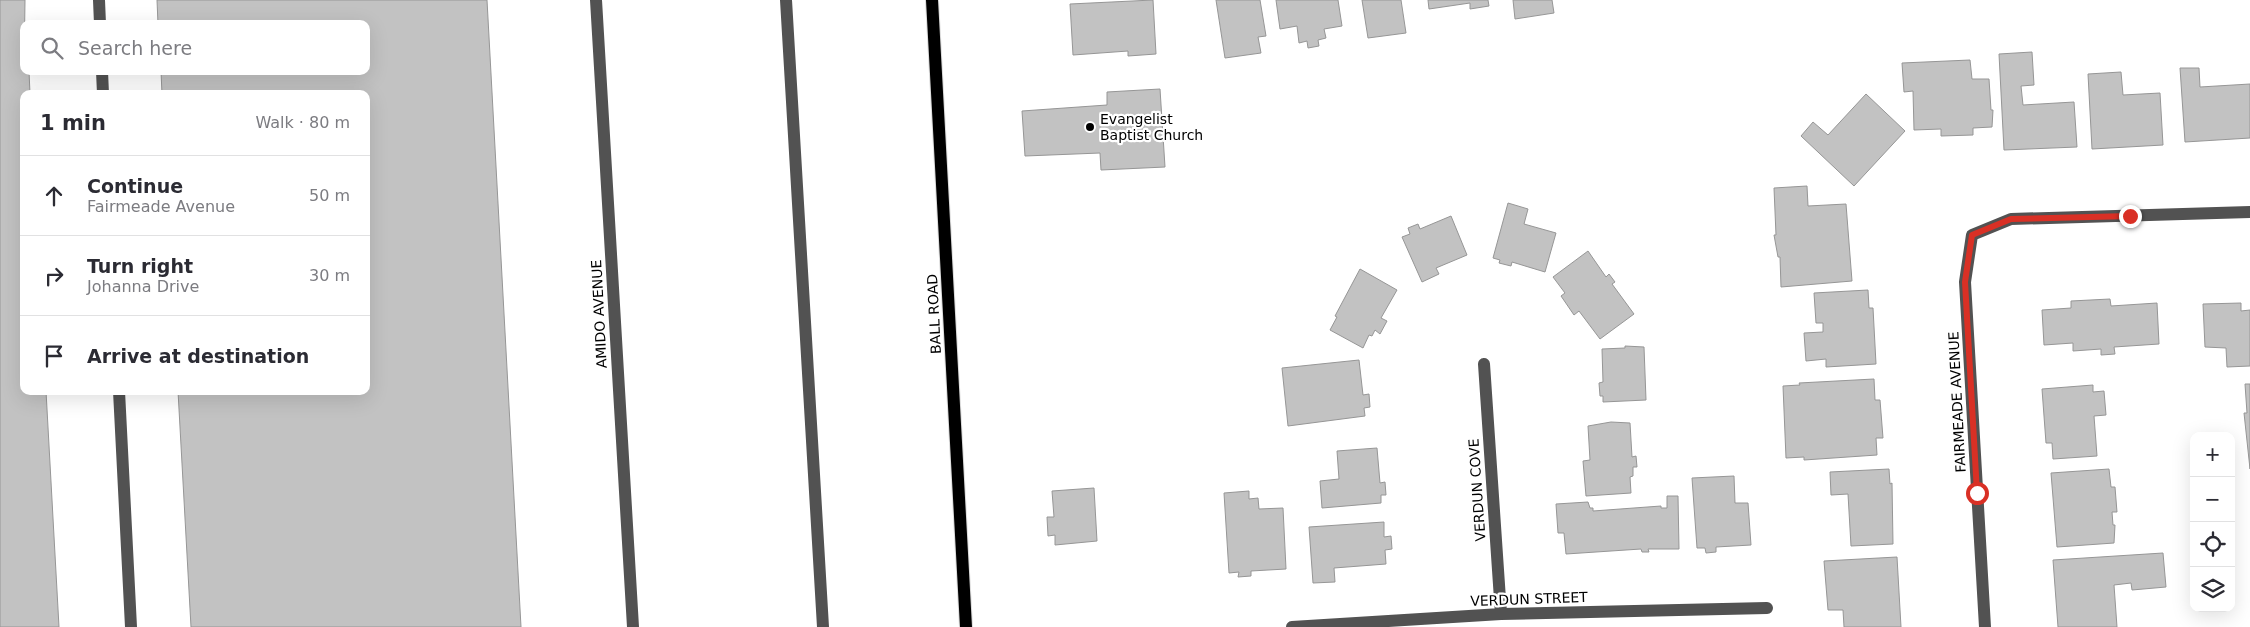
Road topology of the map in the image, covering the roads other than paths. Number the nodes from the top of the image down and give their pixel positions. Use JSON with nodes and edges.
{"nodes":[{"id":1,"x":99,"y":0,"type":"edge"},
{"id":2,"x":596,"y":0,"type":"edge"},
{"id":3,"x":786,"y":0,"type":"edge"},
{"id":4,"x":932,"y":0,"type":"edge"},
{"id":5,"x":100,"y":20,"type":"edge"},
{"id":6,"x":102,"y":75,"type":"edge"},
{"id":7,"x":103,"y":90,"type":"edge"},
{"id":8,"x":2250,"y":212,"type":"edge"},
{"id":9,"x":1484,"y":364,"type":"dead end"},
{"id":10,"x":118,"y":395,"type":"edge"},
{"id":11,"x":1767,"y":608,"type":"dead end"},
{"id":12,"x":1501,"y":614,"type":"junction"},
{"id":13,"x":130,"y":627,"type":"edge"},
{"id":14,"x":633,"y":627,"type":"edge"},
{"id":15,"x":823,"y":627,"type":"edge"},
{"id":16,"x":966,"y":627,"type":"edge"},
{"id":17,"x":1292,"y":627,"type":"edge"},
{"id":18,"x":1984,"y":627,"type":"edge"}],
"edges":[{"from":1,"to":5,"type":"street"},
{"from":2,"to":14,"type":"street","name":"AMIDO AVENUE"},
{"from":3,"to":15,"type":"street"},
{"from":4,"to":16,"type":"main road","name":"BALL ROAD"},
{"from":6,"to":7,"type":"street"},
{"from":8,"to":18,"type":"street","name":"FAIRMEADE AVENUE"},
{"from":9,"to":12,"type":"street","name":"VERDUN COVE"},
{"from":10,"to":13,"type":"street"},
{"from":11,"to":12,"type":"street","name":"VERDUN STREET"},
{"from":12,"to":17,"type":"street","name":"VERDUN STREET"}]}
